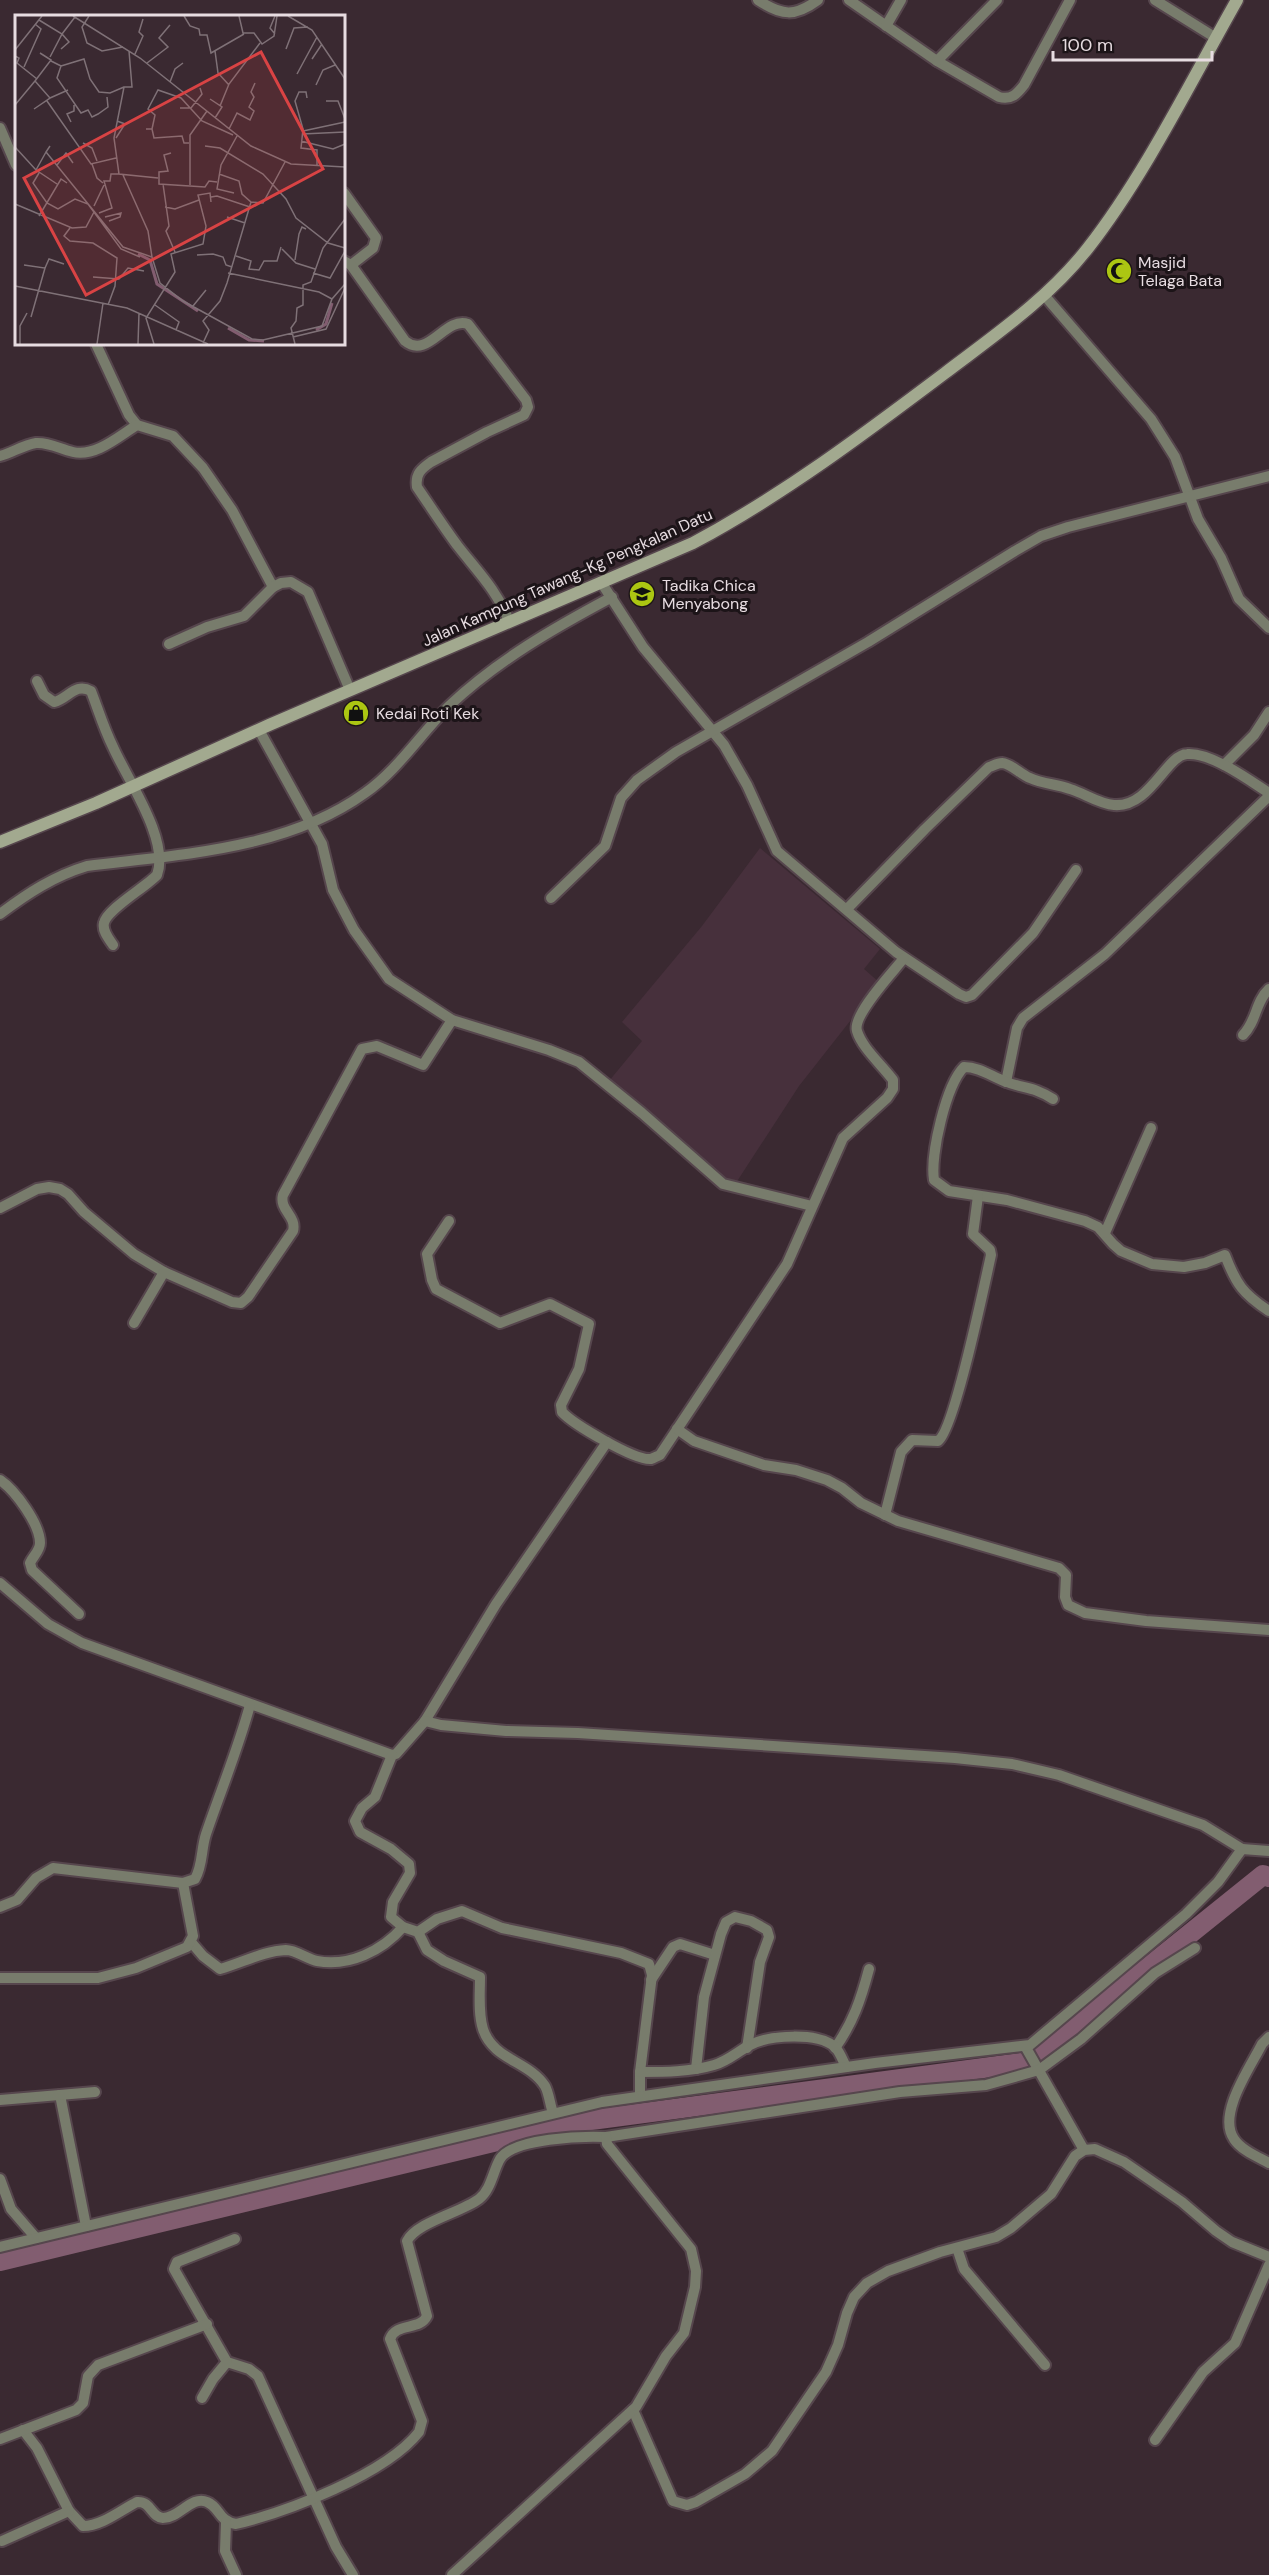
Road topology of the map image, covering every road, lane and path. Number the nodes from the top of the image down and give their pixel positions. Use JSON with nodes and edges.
{"nodes":[{"id":1,"x":758,"y":0,"type":"edge"},
{"id":2,"x":819,"y":0,"type":"edge"},
{"id":3,"x":900,"y":0,"type":"edge"},
{"id":4,"x":997,"y":0,"type":"edge"},
{"id":5,"x":1070,"y":0,"type":"edge"},
{"id":6,"x":1155,"y":0,"type":"edge"},
{"id":7,"x":1237,"y":0,"type":"edge"},
{"id":8,"x":855,"y":2,"type":"edge"},
{"id":9,"x":886,"y":26,"type":"junction"},
{"id":10,"x":1216,"y":38,"type":"junction"},
{"id":11,"x":937,"y":61,"type":"junction"},
{"id":12,"x":0,"y":128,"type":"edge"},
{"id":13,"x":15,"y":163,"type":"edge"},
{"id":14,"x":345,"y":194,"type":"edge"},
{"id":15,"x":347,"y":263,"type":"edge"},
{"id":16,"x":1044,"y":295,"type":"junction"},
{"id":17,"x":96,"y":345,"type":"edge"},
{"id":18,"x":137,"y":425,"type":"junction"},
{"id":19,"x":0,"y":456,"type":"edge"},
{"id":20,"x":1269,"y":476,"type":"edge"},
{"id":21,"x":1189,"y":497,"type":"junction"},
{"id":22,"x":601,"y":582,"type":"junction"},
{"id":23,"x":273,"y":586,"type":"junction"},
{"id":24,"x":612,"y":597,"type":"junction"},
{"id":25,"x":509,"y":621,"type":"junction"},
{"id":26,"x":1269,"y":628,"type":"edge"},
{"id":27,"x":169,"y":644,"type":"dead end"},
{"id":28,"x":37,"y":681,"type":"dead end"},
{"id":29,"x":350,"y":690,"type":"junction"},
{"id":30,"x":1269,"y":712,"type":"edge"},
{"id":31,"x":259,"y":730,"type":"junction"},
{"id":32,"x":712,"y":731,"type":"junction"},
{"id":33,"x":1224,"y":765,"type":"junction"},
{"id":34,"x":133,"y":787,"type":"junction"},
{"id":35,"x":1269,"y":794,"type":"edge"},
{"id":36,"x":309,"y":823,"type":"junction"},
{"id":37,"x":0,"y":842,"type":"edge"},
{"id":38,"x":159,"y":857,"type":"junction"},
{"id":39,"x":1076,"y":870,"type":"dead end"},
{"id":40,"x":551,"y":898,"type":"dead end"},
{"id":41,"x":847,"y":909,"type":"junction"},
{"id":42,"x":0,"y":914,"type":"edge"},
{"id":43,"x":113,"y":945,"type":"dead end"},
{"id":44,"x":904,"y":958,"type":"junction"},
{"id":45,"x":1269,"y":989,"type":"edge"},
{"id":46,"x":452,"y":1020,"type":"junction"},
{"id":47,"x":1243,"y":1035,"type":"dead end"},
{"id":48,"x":1006,"y":1082,"type":"junction"},
{"id":49,"x":1053,"y":1099,"type":"dead end"},
{"id":50,"x":1151,"y":1128,"type":"dead end"},
{"id":51,"x":978,"y":1196,"type":"junction"},
{"id":52,"x":812,"y":1206,"type":"junction"},
{"id":53,"x":0,"y":1208,"type":"edge"},
{"id":54,"x":448,"y":1221,"type":"dead end"},
{"id":55,"x":1105,"y":1233,"type":"junction"},
{"id":56,"x":164,"y":1272,"type":"junction"},
{"id":57,"x":1269,"y":1311,"type":"edge"},
{"id":58,"x":134,"y":1323,"type":"dead end"},
{"id":59,"x":677,"y":1429,"type":"junction"},
{"id":60,"x":607,"y":1442,"type":"junction"},
{"id":61,"x":0,"y":1480,"type":"edge"},
{"id":62,"x":885,"y":1515,"type":"junction"},
{"id":63,"x":0,"y":1583,"type":"edge"},
{"id":64,"x":79,"y":1614,"type":"dead end"},
{"id":65,"x":1269,"y":1629,"type":"edge"},
{"id":66,"x":250,"y":1705,"type":"junction"},
{"id":67,"x":425,"y":1721,"type":"junction"},
{"id":68,"x":392,"y":1755,"type":"junction"},
{"id":69,"x":1242,"y":1849,"type":"junction"},
{"id":70,"x":1269,"y":1851,"type":"edge"},
{"id":71,"x":183,"y":1882,"type":"junction"},
{"id":72,"x":0,"y":1907,"type":"edge"},
{"id":73,"x":402,"y":1927,"type":"junction"},
{"id":74,"x":418,"y":1932,"type":"junction"},
{"id":75,"x":191,"y":1942,"type":"junction"},
{"id":76,"x":1195,"y":1948,"type":"dead end"},
{"id":77,"x":715,"y":1955,"type":"junction"},
{"id":78,"x":869,"y":1969,"type":"dead end"},
{"id":79,"x":0,"y":1978,"type":"edge"},
{"id":80,"x":651,"y":1980,"type":"junction"},
{"id":81,"x":1269,"y":2037,"type":"edge"},
{"id":82,"x":1024,"y":2046,"type":"junction"},
{"id":83,"x":747,"y":2048,"type":"junction"},
{"id":84,"x":835,"y":2048,"type":"junction"},
{"id":85,"x":846,"y":2067,"type":"junction"},
{"id":86,"x":696,"y":2069,"type":"junction"},
{"id":87,"x":1038,"y":2070,"type":"junction"},
{"id":88,"x":640,"y":2072,"type":"junction"},
{"id":89,"x":95,"y":2092,"type":"dead end"},
{"id":90,"x":60,"y":2095,"type":"junction"},
{"id":91,"x":640,"y":2096,"type":"junction"},
{"id":92,"x":0,"y":2100,"type":"edge"},
{"id":93,"x":552,"y":2113,"type":"junction"},
{"id":94,"x":606,"y":2137,"type":"junction"},
{"id":95,"x":1084,"y":2150,"type":"junction"},
{"id":96,"x":1269,"y":2163,"type":"edge"},
{"id":97,"x":0,"y":2180,"type":"edge"},
{"id":98,"x":86,"y":2226,"type":"junction"},
{"id":99,"x":36,"y":2238,"type":"junction"},
{"id":100,"x":235,"y":2239,"type":"dead end"},
{"id":101,"x":0,"y":2247,"type":"edge"},
{"id":102,"x":957,"y":2248,"type":"junction"},
{"id":103,"x":1269,"y":2258,"type":"edge"},
{"id":104,"x":1269,"y":2265,"type":"edge"},
{"id":105,"x":207,"y":2324,"type":"junction"},
{"id":106,"x":227,"y":2362,"type":"junction"},
{"id":107,"x":1045,"y":2365,"type":"dead end"},
{"id":108,"x":202,"y":2398,"type":"dead end"},
{"id":109,"x":633,"y":2410,"type":"junction"},
{"id":110,"x":23,"y":2430,"type":"junction"},
{"id":111,"x":0,"y":2439,"type":"edge"},
{"id":112,"x":1155,"y":2440,"type":"dead end"},
{"id":113,"x":314,"y":2498,"type":"junction"},
{"id":114,"x":69,"y":2511,"type":"junction"},
{"id":115,"x":226,"y":2523,"type":"junction"},
{"id":116,"x":3,"y":2541,"type":"dead end"},
{"id":117,"x":236,"y":2575,"type":"edge"},
{"id":118,"x":353,"y":2575,"type":"edge"},
{"id":119,"x":452,"y":2575,"type":"edge"}],
"edges":[{"from":1,"to":2,"type":"street"},
{"from":3,"to":9,"type":"street"},
{"from":4,"to":11,"type":"street"},
{"from":5,"to":11,"type":"street"},
{"from":6,"to":10,"type":"street"},
{"from":7,"to":10,"type":"street","name":"Jalan Kampung Tawang-Kg Pengkalan Datu"},
{"from":8,"to":9,"type":"street"},
{"from":9,"to":11,"type":"street"},
{"from":10,"to":16,"type":"street","name":"Jalan Kampung Tawang-Kg Pengkalan Datu"},
{"from":12,"to":13,"type":"street"},
{"from":14,"to":15,"type":"street"},
{"from":15,"to":25,"type":"street"},
{"from":16,"to":21,"type":"street"},
{"from":16,"to":22,"type":"street","name":"Jalan Kampung Tawang-Kg Pengkalan Datu"},
{"from":17,"to":18,"type":"street"},
{"from":18,"to":19,"type":"street"},
{"from":18,"to":23,"type":"street"},
{"from":20,"to":21,"type":"street"},
{"from":21,"to":26,"type":"street"},
{"from":21,"to":32,"type":"street"},
{"from":22,"to":24,"type":"street"},
{"from":22,"to":25,"type":"street","name":"Jalan Kampung Tawang-Kg Pengkalan Datu"},
{"from":23,"to":27,"type":"street"},
{"from":23,"to":29,"type":"street"},
{"from":24,"to":32,"type":"street"},
{"from":24,"to":36,"type":"street"},
{"from":25,"to":29,"type":"street","name":"Jalan Kampung Tawang-Kg Pengkalan Datu"},
{"from":28,"to":34,"type":"street"},
{"from":29,"to":31,"type":"street","name":"Jalan Kampung Tawang-Kg Pengkalan Datu"},
{"from":30,"to":33,"type":"street"},
{"from":31,"to":34,"type":"street","name":"Jalan Kampung Tawang-Kg Pengkalan Datu"},
{"from":31,"to":36,"type":"street"},
{"from":32,"to":40,"type":"street"},
{"from":32,"to":41,"type":"street"},
{"from":33,"to":35,"type":"street"},
{"from":33,"to":41,"type":"street"},
{"from":34,"to":37,"type":"street","name":"Jalan Kampung Tawang-Kg Pengkalan Datu"},
{"from":34,"to":38,"type":"street"},
{"from":35,"to":48,"type":"street"},
{"from":36,"to":38,"type":"street"},
{"from":36,"to":46,"type":"street"},
{"from":38,"to":42,"type":"street"},
{"from":38,"to":43,"type":"street"},
{"from":39,"to":44,"type":"street"},
{"from":41,"to":44,"type":"street"},
{"from":44,"to":52,"type":"street"},
{"from":45,"to":47,"type":"street"},
{"from":46,"to":52,"type":"street"},
{"from":46,"to":56,"type":"street"},
{"from":48,"to":49,"type":"street"},
{"from":48,"to":51,"type":"street"},
{"from":50,"to":55,"type":"street"},
{"from":51,"to":55,"type":"street"},
{"from":51,"to":62,"type":"street"},
{"from":52,"to":59,"type":"street"},
{"from":53,"to":56,"type":"street"},
{"from":54,"to":60,"type":"street"},
{"from":55,"to":57,"type":"street"},
{"from":56,"to":58,"type":"street"},
{"from":59,"to":60,"type":"street"},
{"from":59,"to":62,"type":"street"},
{"from":60,"to":67,"type":"street"},
{"from":61,"to":64,"type":"street"},
{"from":62,"to":65,"type":"street"},
{"from":63,"to":66,"type":"street"},
{"from":66,"to":68,"type":"street"},
{"from":66,"to":71,"type":"street"},
{"from":67,"to":68,"type":"street"},
{"from":67,"to":69,"type":"street"},
{"from":68,"to":73,"type":"street"},
{"from":69,"to":70,"type":"street"},
{"from":69,"to":82,"type":"street"},
{"from":71,"to":72,"type":"street"},
{"from":71,"to":75,"type":"street"},
{"from":73,"to":74,"type":"street"},
{"from":73,"to":75,"type":"street"},
{"from":74,"to":80,"type":"street"},
{"from":74,"to":93,"type":"street"},
{"from":75,"to":79,"type":"street"},
{"from":76,"to":87,"type":"street"},
{"from":77,"to":80,"type":"street"},
{"from":77,"to":83,"type":"street"},
{"from":77,"to":86,"type":"street"},
{"from":78,"to":84,"type":"street"},
{"from":80,"to":88,"type":"street"},
{"from":81,"to":96,"type":"street"},
{"from":82,"to":85,"type":"street"},
{"from":82,"to":87,"type":"street"},
{"from":83,"to":84,"type":"street"},
{"from":83,"to":86,"type":"street"},
{"from":84,"to":85,"type":"street"},
{"from":85,"to":91,"type":"street"},
{"from":86,"to":88,"type":"street"},
{"from":87,"to":94,"type":"street"},
{"from":87,"to":95,"type":"street"},
{"from":88,"to":91,"type":"street"},
{"from":89,"to":90,"type":"street"},
{"from":90,"to":92,"type":"street"},
{"from":90,"to":98,"type":"street"},
{"from":91,"to":93,"type":"street"},
{"from":93,"to":98,"type":"street"},
{"from":94,"to":109,"type":"street"},
{"from":94,"to":113,"type":"street"},
{"from":95,"to":102,"type":"street"},
{"from":95,"to":103,"type":"street"},
{"from":97,"to":99,"type":"street"},
{"from":98,"to":99,"type":"street"},
{"from":99,"to":101,"type":"street"},
{"from":100,"to":105,"type":"street"},
{"from":102,"to":107,"type":"street"},
{"from":102,"to":109,"type":"street"},
{"from":104,"to":112,"type":"street"},
{"from":105,"to":106,"type":"street"},
{"from":105,"to":110,"type":"street"},
{"from":106,"to":108,"type":"street"},
{"from":106,"to":113,"type":"street"},
{"from":109,"to":119,"type":"street"},
{"from":110,"to":111,"type":"street"},
{"from":110,"to":114,"type":"street"},
{"from":113,"to":115,"type":"street"},
{"from":113,"to":118,"type":"street"},
{"from":114,"to":115,"type":"street"},
{"from":114,"to":116,"type":"street"},
{"from":115,"to":117,"type":"street"}]}
